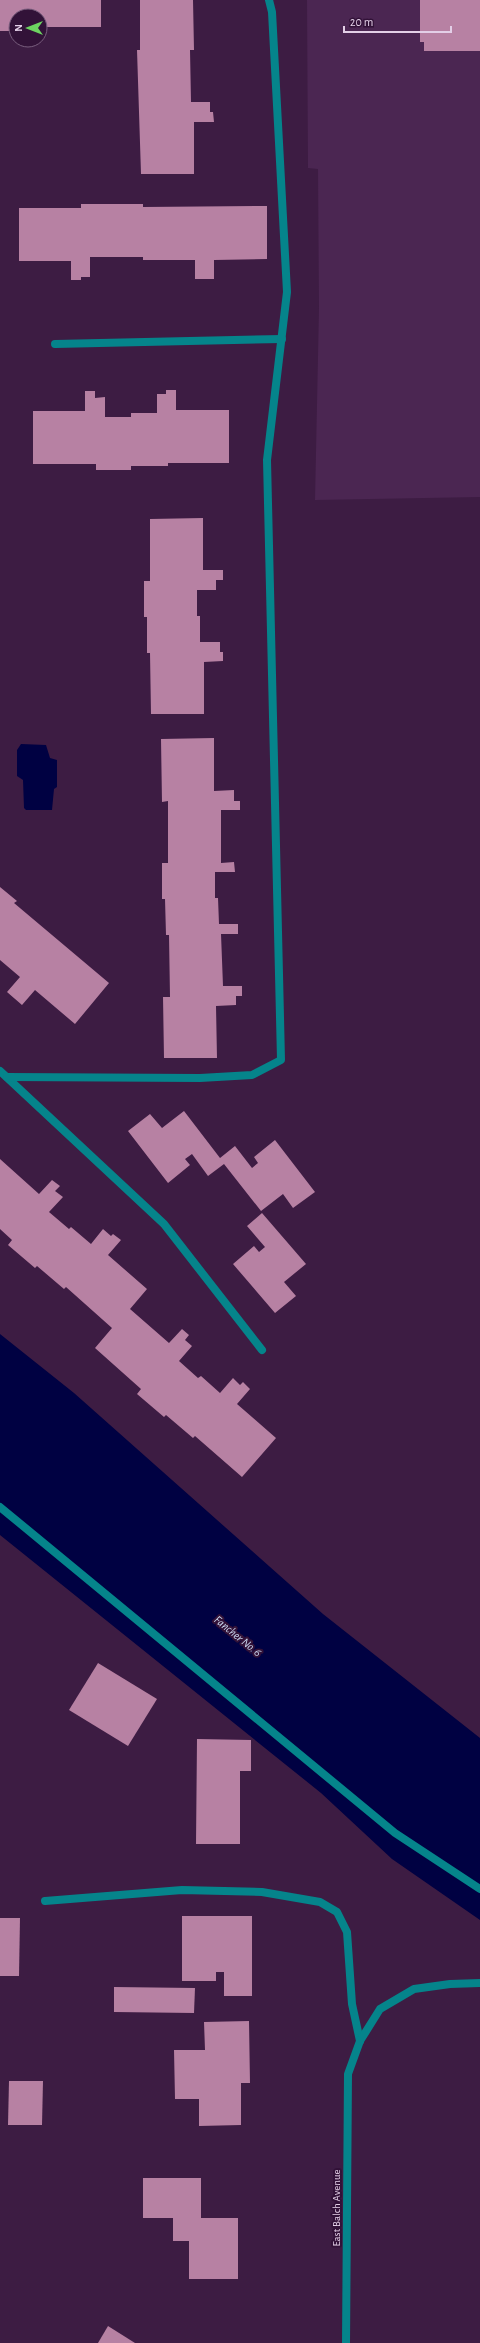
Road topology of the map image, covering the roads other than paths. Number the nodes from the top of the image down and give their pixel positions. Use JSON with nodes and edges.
{"nodes":[{"id":1,"x":269,"y":0,"type":"edge"},
{"id":2,"x":282,"y":339,"type":"junction"},
{"id":3,"x":55,"y":344,"type":"dead end"},
{"id":4,"x":0,"y":1071,"type":"edge"},
{"id":5,"x":7,"y":1077,"type":"junction"},
{"id":6,"x":262,"y":1350,"type":"dead end"},
{"id":7,"x":0,"y":1507,"type":"edge"},
{"id":8,"x":480,"y":1889,"type":"edge"},
{"id":9,"x":45,"y":1901,"type":"dead end"},
{"id":10,"x":480,"y":1983,"type":"edge"},
{"id":11,"x":360,"y":2041,"type":"junction"},
{"id":12,"x":346,"y":2343,"type":"edge"}],
"edges":[{"from":1,"to":2,"type":"street"},
{"from":2,"to":3,"type":"street"},
{"from":2,"to":5,"type":"street"},
{"from":4,"to":5,"type":"street"},
{"from":5,"to":6,"type":"street"},
{"from":7,"to":8,"type":"street"},
{"from":9,"to":11,"type":"street"},
{"from":10,"to":11,"type":"street","name":"East Balch Avenue"},
{"from":11,"to":12,"type":"street","name":"East Balch Avenue"}]}
